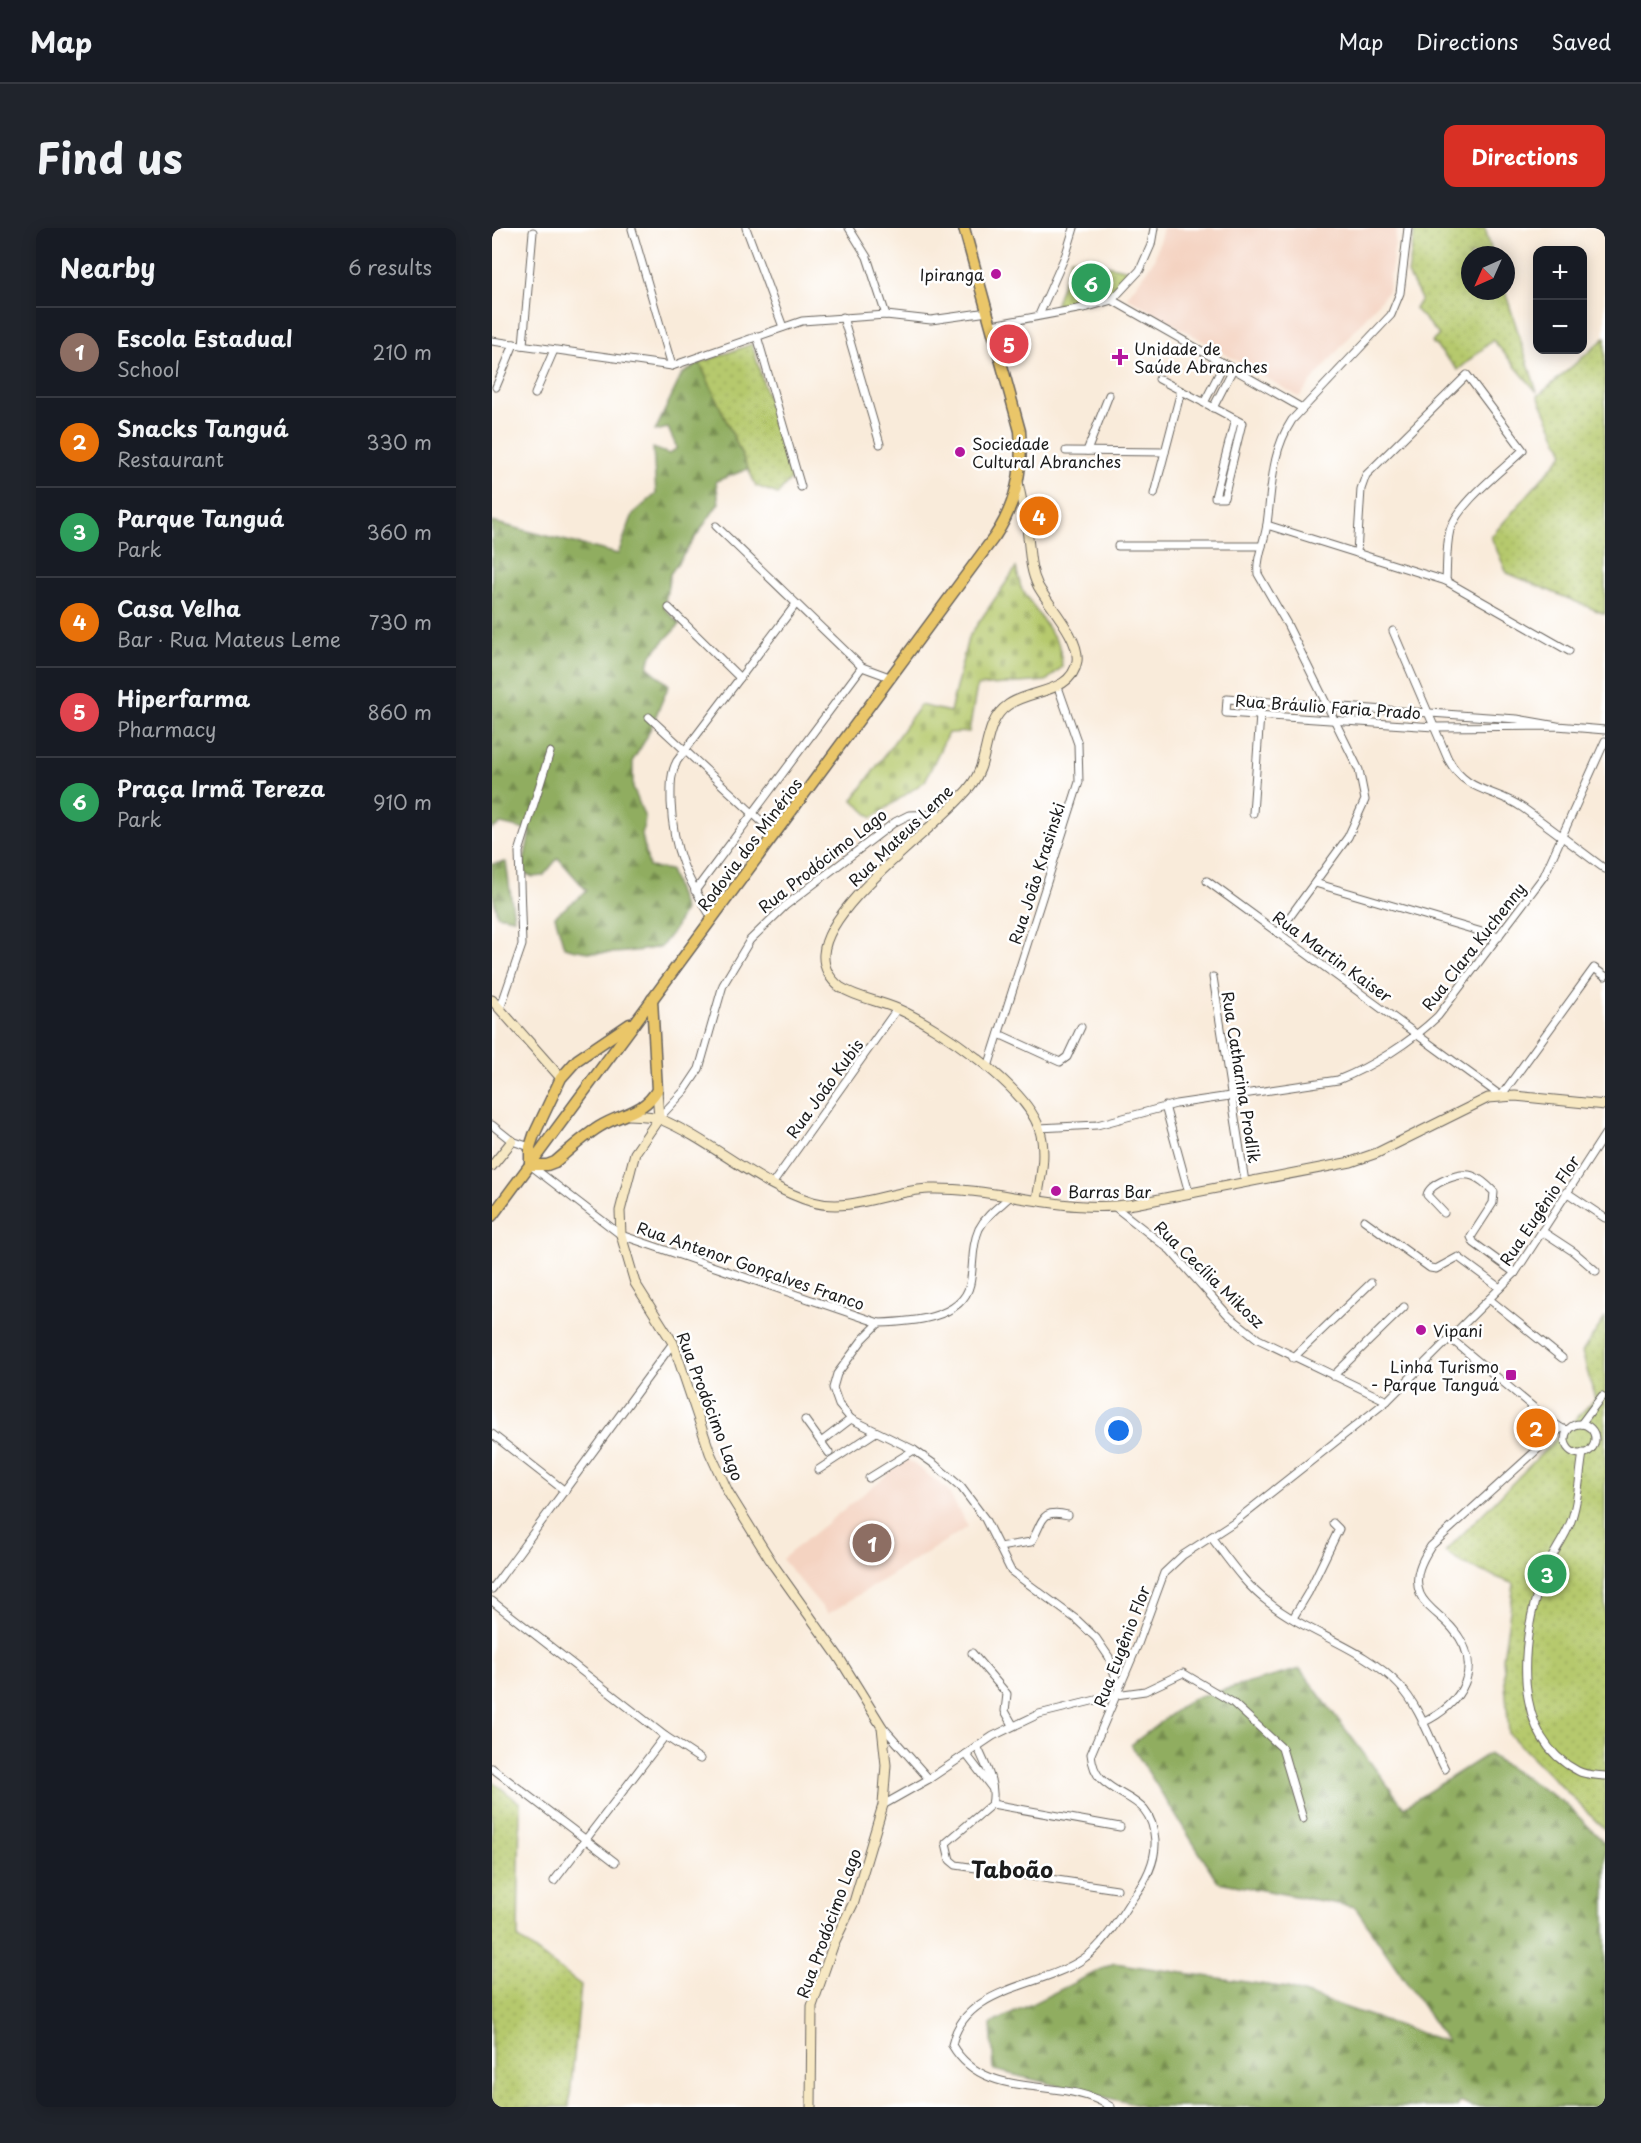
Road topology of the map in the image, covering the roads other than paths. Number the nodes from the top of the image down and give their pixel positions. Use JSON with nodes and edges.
{"nodes":[{"id":1,"x":746,"y":228,"type":"edge"},
{"id":2,"x":849,"y":228,"type":"edge"},
{"id":3,"x":964,"y":228,"type":"edge"},
{"id":4,"x":1074,"y":228,"type":"edge"},
{"id":5,"x":1154,"y":228,"type":"edge"},
{"id":6,"x":1408,"y":228,"type":"edge"},
{"id":7,"x":632,"y":229,"type":"edge"},
{"id":8,"x":532,"y":232,"type":"dead end"},
{"id":9,"x":1112,"y":300,"type":"junction"},
{"id":10,"x":988,"y":312,"type":"junction"},
{"id":11,"x":886,"y":315,"type":"junction"},
{"id":12,"x":1039,"y":315,"type":"junction"},
{"id":13,"x":843,"y":317,"type":"junction"},
{"id":14,"x":992,"y":325,"type":"junction"},
{"id":15,"x":783,"y":327,"type":"junction"},
{"id":16,"x":757,"y":336,"type":"junction"},
{"id":17,"x":492,"y":341,"type":"edge"},
{"id":18,"x":518,"y":345,"type":"junction"},
{"id":19,"x":554,"y":350,"type":"junction"},
{"id":20,"x":1224,"y":364,"type":"junction"},
{"id":21,"x":672,"y":366,"type":"junction"},
{"id":22,"x":1233,"y":369,"type":"junction"},
{"id":23,"x":1159,"y":380,"type":"dead end"},
{"id":24,"x":496,"y":387,"type":"dead end"},
{"id":25,"x":1181,"y":391,"type":"junction"},
{"id":26,"x":535,"y":394,"type":"dead end"},
{"id":27,"x":1109,"y":395,"type":"dead end"},
{"id":28,"x":1204,"y":403,"type":"junction"},
{"id":29,"x":1213,"y":408,"type":"junction"},
{"id":30,"x":1302,"y":408,"type":"junction"},
{"id":31,"x":1235,"y":419,"type":"junction"},
{"id":32,"x":880,"y":444,"type":"dead end"},
{"id":33,"x":1066,"y":451,"type":"dead end"},
{"id":34,"x":1087,"y":451,"type":"junction"},
{"id":35,"x":1165,"y":452,"type":"junction"},
{"id":36,"x":1018,"y":482,"type":"junction"},
{"id":37,"x":801,"y":487,"type":"dead end"},
{"id":38,"x":1154,"y":494,"type":"dead end"},
{"id":39,"x":1267,"y":525,"type":"junction"},
{"id":40,"x":716,"y":526,"type":"dead end"},
{"id":41,"x":1118,"y":546,"type":"dead end"},
{"id":42,"x":1262,"y":546,"type":"junction"},
{"id":43,"x":1356,"y":553,"type":"junction"},
{"id":44,"x":1446,"y":581,"type":"junction"},
{"id":45,"x":796,"y":604,"type":"junction"},
{"id":46,"x":669,"y":608,"type":"dead end"},
{"id":47,"x":1393,"y":631,"type":"dead end"},
{"id":48,"x":1569,"y":651,"type":"dead end"},
{"id":49,"x":862,"y":668,"type":"junction"},
{"id":50,"x":740,"y":678,"type":"junction"},
{"id":51,"x":892,"y":678,"type":"junction"},
{"id":52,"x":1058,"y":687,"type":"junction"},
{"id":53,"x":1261,"y":701,"type":"junction"},
{"id":54,"x":1327,"y":706,"type":"junction"},
{"id":55,"x":1428,"y":713,"type":"junction"},
{"id":56,"x":1260,"y":715,"type":"junction"},
{"id":57,"x":650,"y":717,"type":"dead end"},
{"id":58,"x":1334,"y":720,"type":"junction"},
{"id":59,"x":1557,"y":726,"type":"junction"},
{"id":60,"x":1434,"y":727,"type":"junction"},
{"id":61,"x":1605,"y":730,"type":"edge"},
{"id":62,"x":1605,"y":741,"type":"edge"},
{"id":63,"x":685,"y":751,"type":"junction"},
{"id":64,"x":550,"y":752,"type":"dead end"},
{"id":65,"x":1601,"y":759,"type":"edge"},
{"id":66,"x":753,"y":813,"type":"junction"},
{"id":67,"x":1253,"y":813,"type":"dead end"},
{"id":68,"x":943,"y":814,"type":"junction"},
{"id":69,"x":775,"y":834,"type":"junction"},
{"id":70,"x":1562,"y":837,"type":"junction"},
{"id":71,"x":1605,"y":869,"type":"edge"},
{"id":72,"x":1207,"y":881,"type":"dead end"},
{"id":73,"x":1315,"y":883,"type":"junction"},
{"id":74,"x":695,"y":891,"type":"junction"},
{"id":75,"x":712,"y":918,"type":"junction"},
{"id":76,"x":1278,"y":933,"type":"junction"},
{"id":77,"x":1499,"y":937,"type":"junction"},
{"id":78,"x":1605,"y":976,"type":"edge"},
{"id":79,"x":1213,"y":977,"type":"dead end"},
{"id":80,"x":652,"y":999,"type":"junction"},
{"id":81,"x":492,"y":1000,"type":"edge"},
{"id":82,"x":500,"y":1009,"type":"junction"},
{"id":83,"x":897,"y":1009,"type":"junction"},
{"id":84,"x":638,"y":1019,"type":"junction"},
{"id":85,"x":1081,"y":1028,"type":"dead end"},
{"id":86,"x":999,"y":1034,"type":"junction"},
{"id":87,"x":1416,"y":1034,"type":"junction"},
{"id":88,"x":988,"y":1067,"type":"junction"},
{"id":89,"x":561,"y":1078,"type":"junction"},
{"id":90,"x":657,"y":1090,"type":"junction"},
{"id":91,"x":1233,"y":1096,"type":"junction"},
{"id":92,"x":1501,"y":1096,"type":"junction"},
{"id":93,"x":1605,"y":1105,"type":"edge"},
{"id":94,"x":1165,"y":1106,"type":"junction"},
{"id":95,"x":629,"y":1115,"type":"junction"},
{"id":96,"x":658,"y":1118,"type":"junction"},
{"id":97,"x":492,"y":1125,"type":"edge"},
{"id":98,"x":1039,"y":1128,"type":"junction"},
{"id":99,"x":1605,"y":1134,"type":"edge"},
{"id":100,"x":512,"y":1141,"type":"junction"},
{"id":101,"x":530,"y":1147,"type":"junction"},
{"id":102,"x":530,"y":1165,"type":"junction"},
{"id":103,"x":492,"y":1166,"type":"edge"},
{"id":104,"x":1245,"y":1182,"type":"junction"},
{"id":105,"x":773,"y":1183,"type":"junction"},
{"id":106,"x":1566,"y":1192,"type":"junction"},
{"id":107,"x":1189,"y":1193,"type":"junction"},
{"id":108,"x":1011,"y":1196,"type":"junction"},
{"id":109,"x":1037,"y":1199,"type":"junction"},
{"id":110,"x":1115,"y":1207,"type":"junction"},
{"id":111,"x":1444,"y":1213,"type":"dead end"},
{"id":112,"x":492,"y":1216,"type":"edge"},
{"id":113,"x":1605,"y":1218,"type":"edge"},
{"id":114,"x":1364,"y":1220,"type":"dead end"},
{"id":115,"x":1542,"y":1231,"type":"junction"},
{"id":116,"x":621,"y":1235,"type":"junction"},
{"id":117,"x":1596,"y":1271,"type":"dead end"},
{"id":118,"x":1515,"y":1272,"type":"junction"},
{"id":119,"x":1371,"y":1283,"type":"dead end"},
{"id":120,"x":1500,"y":1288,"type":"junction"},
{"id":121,"x":1489,"y":1299,"type":"junction"},
{"id":122,"x":1404,"y":1307,"type":"dead end"},
{"id":123,"x":879,"y":1323,"type":"junction"},
{"id":124,"x":1450,"y":1338,"type":"junction"},
{"id":125,"x":673,"y":1343,"type":"junction"},
{"id":126,"x":1293,"y":1358,"type":"junction"},
{"id":127,"x":1562,"y":1358,"type":"dead end"},
{"id":128,"x":1333,"y":1376,"type":"junction"},
{"id":129,"x":1602,"y":1396,"type":"dead end"},
{"id":130,"x":1387,"y":1401,"type":"junction"},
{"id":131,"x":851,"y":1419,"type":"junction"},
{"id":132,"x":805,"y":1420,"type":"dead end"},
{"id":133,"x":1581,"y":1424,"type":"junction"},
{"id":134,"x":1565,"y":1429,"type":"junction"},
{"id":135,"x":876,"y":1432,"type":"junction"},
{"id":136,"x":492,"y":1434,"type":"edge"},
{"id":137,"x":821,"y":1442,"type":"junction"},
{"id":138,"x":914,"y":1450,"type":"junction"},
{"id":139,"x":829,"y":1453,"type":"dead end"},
{"id":140,"x":1582,"y":1454,"type":"junction"},
{"id":141,"x":818,"y":1470,"type":"dead end"},
{"id":142,"x":869,"y":1478,"type":"dead end"},
{"id":143,"x":565,"y":1491,"type":"junction"},
{"id":144,"x":1068,"y":1515,"type":"dead end"},
{"id":145,"x":1333,"y":1524,"type":"dead end"},
{"id":146,"x":1211,"y":1537,"type":"junction"},
{"id":147,"x":999,"y":1547,"type":"junction"},
{"id":148,"x":492,"y":1589,"type":"edge"},
{"id":149,"x":492,"y":1601,"type":"edge"},
{"id":150,"x":1293,"y":1618,"type":"junction"},
{"id":151,"x":972,"y":1653,"type":"dead end"},
{"id":152,"x":1117,"y":1691,"type":"junction"},
{"id":153,"x":1422,"y":1723,"type":"junction"},
{"id":154,"x":1014,"y":1725,"type":"junction"},
{"id":155,"x":882,"y":1727,"type":"junction"},
{"id":156,"x":665,"y":1736,"type":"junction"},
{"id":157,"x":977,"y":1746,"type":"junction"},
{"id":158,"x":966,"y":1754,"type":"junction"},
{"id":159,"x":700,"y":1759,"type":"dead end"},
{"id":160,"x":492,"y":1768,"type":"edge"},
{"id":161,"x":987,"y":1769,"type":"junction"},
{"id":162,"x":1445,"y":1769,"type":"dead end"},
{"id":163,"x":980,"y":1774,"type":"junction"},
{"id":164,"x":1605,"y":1776,"type":"edge"},
{"id":165,"x":929,"y":1779,"type":"junction"},
{"id":166,"x":992,"y":1788,"type":"junction"},
{"id":167,"x":992,"y":1804,"type":"junction"},
{"id":168,"x":883,"y":1805,"type":"junction"},
{"id":169,"x":1303,"y":1819,"type":"dead end"},
{"id":170,"x":1120,"y":1827,"type":"dead end"},
{"id":171,"x":585,"y":1839,"type":"junction"},
{"id":172,"x":615,"y":1862,"type":"dead end"},
{"id":173,"x":554,"y":1881,"type":"dead end"},
{"id":174,"x":1117,"y":1889,"type":"dead end"},
{"id":175,"x":811,"y":2107,"type":"edge"},
{"id":176,"x":1111,"y":2107,"type":"edge"}],
"edges":[{"from":1,"to":15,"type":"street"},
{"from":2,"to":11,"type":"street"},
{"from":3,"to":10,"type":"main road"},
{"from":4,"to":12,"type":"street"},
{"from":5,"to":9,"type":"street"},
{"from":6,"to":30,"type":"street"},
{"from":7,"to":21,"type":"street"},
{"from":8,"to":18,"type":"street"},
{"from":9,"to":12,"type":"street"},
{"from":9,"to":20,"type":"street"},
{"from":10,"to":11,"type":"street"},
{"from":10,"to":14,"type":"main road"},
{"from":11,"to":13,"type":"street"},
{"from":12,"to":14,"type":"street"},
{"from":13,"to":15,"type":"street"},
{"from":13,"to":32,"type":"street"},
{"from":14,"to":36,"type":"main road"},
{"from":15,"to":16,"type":"street"},
{"from":16,"to":21,"type":"street"},
{"from":16,"to":37,"type":"street"},
{"from":17,"to":18,"type":"street"},
{"from":18,"to":19,"type":"street"},
{"from":18,"to":24,"type":"street"},
{"from":19,"to":21,"type":"street"},
{"from":19,"to":26,"type":"street"},
{"from":20,"to":22,"type":"street"},
{"from":20,"to":28,"type":"street"},
{"from":22,"to":29,"type":"street"},
{"from":22,"to":30,"type":"street"},
{"from":23,"to":25,"type":"street"},
{"from":25,"to":28,"type":"street"},
{"from":25,"to":35,"type":"street"},
{"from":27,"to":34,"type":"street"},
{"from":28,"to":29,"type":"street"},
{"from":29,"to":31,"type":"street"},
{"from":30,"to":39,"type":"street"},
{"from":31,"to":31,"type":"street"},
{"from":33,"to":34,"type":"street"},
{"from":34,"to":35,"type":"street"},
{"from":35,"to":38,"type":"street"},
{"from":36,"to":51,"type":"main road","name":"Rodovia dos Minérios"},
{"from":36,"to":52,"type":"main road"},
{"from":39,"to":42,"type":"street"},
{"from":39,"to":43,"type":"street"},
{"from":40,"to":45,"type":"street"},
{"from":41,"to":42,"type":"street"},
{"from":42,"to":54,"type":"street"},
{"from":43,"to":44,"type":"street"},
{"from":43,"to":44,"type":"street"},
{"from":44,"to":48,"type":"street"},
{"from":45,"to":49,"type":"street"},
{"from":45,"to":50,"type":"street"},
{"from":46,"to":50,"type":"street"},
{"from":47,"to":55,"type":"street"},
{"from":49,"to":51,"type":"street"},
{"from":49,"to":66,"type":"street","name":"Rodovia dos Minérios"},
{"from":50,"to":63,"type":"street"},
{"from":51,"to":69,"type":"main road","name":"Rodovia dos Minérios"},
{"from":52,"to":68,"type":"main road","name":"Rua Mateus Leme"},
{"from":52,"to":86,"type":"street","name":"Rua João Krasinski"},
{"from":53,"to":54,"type":"street","name":"Rua Bráulio Faria Prado"},
{"from":53,"to":56,"type":"street"},
{"from":53,"to":56,"type":"street","name":"Rua Bráulio Faria Prado"},
{"from":54,"to":55,"type":"street","name":"Rua Bráulio Faria Prado"},
{"from":54,"to":58,"type":"street"},
{"from":55,"to":59,"type":"street","name":"Rua Bráulio Faria Prado"},
{"from":55,"to":60,"type":"street"},
{"from":56,"to":58,"type":"street","name":"Rua Bráulio Faria Prado"},
{"from":56,"to":67,"type":"street"},
{"from":57,"to":63,"type":"street"},
{"from":58,"to":60,"type":"street","name":"Rua Bráulio Faria Prado"},
{"from":58,"to":73,"type":"street"},
{"from":59,"to":60,"type":"street","name":"Rua Bráulio Faria Prado"},
{"from":59,"to":61,"type":"street","name":"Rua Bráulio Faria Prado"},
{"from":60,"to":70,"type":"street"},
{"from":62,"to":65,"type":"street","name":"Rua Clara Kuchenny"},
{"from":63,"to":66,"type":"street"},
{"from":63,"to":74,"type":"street"},
{"from":64,"to":82,"type":"street"},
{"from":65,"to":70,"type":"street","name":"Rua Clara Kuchenny"},
{"from":66,"to":69,"type":"street"},
{"from":66,"to":74,"type":"street","name":"Rodovia dos Minérios"},
{"from":68,"to":83,"type":"main road","name":"Rua Mateus Leme"},
{"from":68,"to":96,"type":"street","name":"Rua Prodócimo Lago"},
{"from":69,"to":75,"type":"main road","name":"Rodovia dos Minérios"},
{"from":70,"to":71,"type":"street"},
{"from":70,"to":77,"type":"street","name":"Rua Clara Kuchenny"},
{"from":72,"to":76,"type":"street","name":"Rua Martin Kaiser"},
{"from":73,"to":76,"type":"street"},
{"from":73,"to":77,"type":"street"},
{"from":74,"to":75,"type":"street"},
{"from":75,"to":80,"type":"main road","name":"Rodovia dos Minérios"},
{"from":76,"to":87,"type":"street","name":"Rua Martin Kaiser"},
{"from":77,"to":87,"type":"street","name":"Rua Clara Kuchenny"},
{"from":78,"to":92,"type":"street"},
{"from":79,"to":91,"type":"street","name":"Rua Catharina Prodlik"},
{"from":80,"to":84,"type":"main road","name":"Rodovia dos Minérios"},
{"from":80,"to":90,"type":"main road"},
{"from":81,"to":82,"type":"main road"},
{"from":82,"to":89,"type":"main road"},
{"from":83,"to":88,"type":"main road","name":"Rua Mateus Leme"},
{"from":83,"to":105,"type":"street","name":"Rua João Kubis"},
{"from":84,"to":89,"type":"main road"},
{"from":84,"to":102,"type":"main road","name":"Rodovia dos Minérios"},
{"from":85,"to":86,"type":"street"},
{"from":86,"to":88,"type":"street","name":"Rua João Krasinski"},
{"from":87,"to":91,"type":"street","name":"Rua Clara Kuchenny"},
{"from":87,"to":92,"type":"street","name":"Rua Martin Kaiser"},
{"from":88,"to":98,"type":"main road","name":"Rua Mateus Leme"},
{"from":89,"to":101,"type":"main road"},
{"from":90,"to":95,"type":"main road"},
{"from":90,"to":96,"type":"main road"},
{"from":91,"to":94,"type":"street","name":"Rua Clara Kuchenny"},
{"from":91,"to":104,"type":"street","name":"Rua Catharina Prodlik"},
{"from":92,"to":93,"type":"main road"},
{"from":92,"to":104,"type":"main road"},
{"from":94,"to":98,"type":"street","name":"Rua Clara Kuchenny"},
{"from":94,"to":107,"type":"street"},
{"from":95,"to":96,"type":"main road"},
{"from":95,"to":102,"type":"main road"},
{"from":96,"to":105,"type":"main road"},
{"from":96,"to":116,"type":"main road","name":"Rua Prodócimo Lago"},
{"from":97,"to":100,"type":"street"},
{"from":98,"to":109,"type":"main road","name":"Rua Mateus Leme"},
{"from":99,"to":106,"type":"street","name":"Rua Eugênio Flor"},
{"from":100,"to":101,"type":"street"},
{"from":100,"to":103,"type":"main road"},
{"from":101,"to":102,"type":"main road"},
{"from":102,"to":112,"type":"main road","name":"Rodovia dos Minérios"},
{"from":102,"to":116,"type":"street","name":"Rua Antenor Gonçalves Franco"},
{"from":104,"to":107,"type":"main road"},
{"from":105,"to":108,"type":"main road"},
{"from":106,"to":113,"type":"street"},
{"from":106,"to":115,"type":"street","name":"Rua Eugênio Flor"},
{"from":107,"to":110,"type":"main road"},
{"from":108,"to":109,"type":"main road"},
{"from":108,"to":123,"type":"street"},
{"from":109,"to":110,"type":"main road"},
{"from":110,"to":126,"type":"street","name":"Rua Cecília Mikosz"},
{"from":111,"to":118,"type":"street"},
{"from":114,"to":120,"type":"street"},
{"from":115,"to":117,"type":"street"},
{"from":115,"to":118,"type":"street","name":"Rua Eugênio Flor"},
{"from":116,"to":123,"type":"street","name":"Rua Antenor Gonçalves Franco"},
{"from":116,"to":125,"type":"main road","name":"Rua Prodócimo Lago"},
{"from":118,"to":120,"type":"street","name":"Rua Eugênio Flor"},
{"from":119,"to":126,"type":"street"},
{"from":120,"to":121,"type":"street","name":"Rua Eugênio Flor"},
{"from":121,"to":124,"type":"street","name":"Rua Eugênio Flor"},
{"from":121,"to":127,"type":"street"},
{"from":122,"to":128,"type":"street"},
{"from":123,"to":131,"type":"street"},
{"from":124,"to":130,"type":"street","name":"Rua Eugênio Flor"},
{"from":124,"to":134,"type":"street"},
{"from":125,"to":143,"type":"street"},
{"from":125,"to":155,"type":"main road","name":"Rua Prodócimo Lago"},
{"from":126,"to":128,"type":"street","name":"Rua Cecília Mikosz"},
{"from":128,"to":130,"type":"street","name":"Rua Cecília Mikosz"},
{"from":129,"to":133,"type":"street"},
{"from":130,"to":146,"type":"street","name":"Rua Eugênio Flor"},
{"from":131,"to":135,"type":"street"},
{"from":131,"to":137,"type":"street"},
{"from":132,"to":137,"type":"street"},
{"from":133,"to":134,"type":"street"},
{"from":133,"to":140,"type":"street"},
{"from":134,"to":140,"type":"street"},
{"from":134,"to":153,"type":"street"},
{"from":135,"to":138,"type":"street"},
{"from":135,"to":141,"type":"street"},
{"from":136,"to":143,"type":"street"},
{"from":137,"to":139,"type":"street"},
{"from":138,"to":142,"type":"street"},
{"from":138,"to":147,"type":"street"},
{"from":140,"to":164,"type":"street"},
{"from":143,"to":148,"type":"street"},
{"from":144,"to":147,"type":"street"},
{"from":145,"to":150,"type":"street"},
{"from":146,"to":150,"type":"street"},
{"from":146,"to":152,"type":"street","name":"Rua Eugênio Flor"},
{"from":147,"to":152,"type":"street"},
{"from":149,"to":156,"type":"street"},
{"from":150,"to":153,"type":"street"},
{"from":151,"to":154,"type":"street"},
{"from":152,"to":154,"type":"street"},
{"from":152,"to":169,"type":"street"},
{"from":152,"to":176,"type":"street","name":"Rua Eugênio Flor"},
{"from":153,"to":162,"type":"street"},
{"from":154,"to":157,"type":"street"},
{"from":155,"to":165,"type":"street"},
{"from":155,"to":168,"type":"main road","name":"Rua Prodócimo Lago"},
{"from":156,"to":159,"type":"street"},
{"from":156,"to":171,"type":"street"},
{"from":157,"to":158,"type":"street"},
{"from":157,"to":161,"type":"street"},
{"from":158,"to":163,"type":"street"},
{"from":158,"to":165,"type":"street"},
{"from":160,"to":171,"type":"street"},
{"from":161,"to":163,"type":"street"},
{"from":161,"to":166,"type":"street"},
{"from":163,"to":166,"type":"street"},
{"from":165,"to":168,"type":"street"},
{"from":166,"to":167,"type":"street"},
{"from":167,"to":170,"type":"street"},
{"from":167,"to":174,"type":"street"},
{"from":168,"to":175,"type":"main road","name":"Rua Prodócimo Lago"},
{"from":171,"to":172,"type":"street"},
{"from":171,"to":173,"type":"street"}]}
